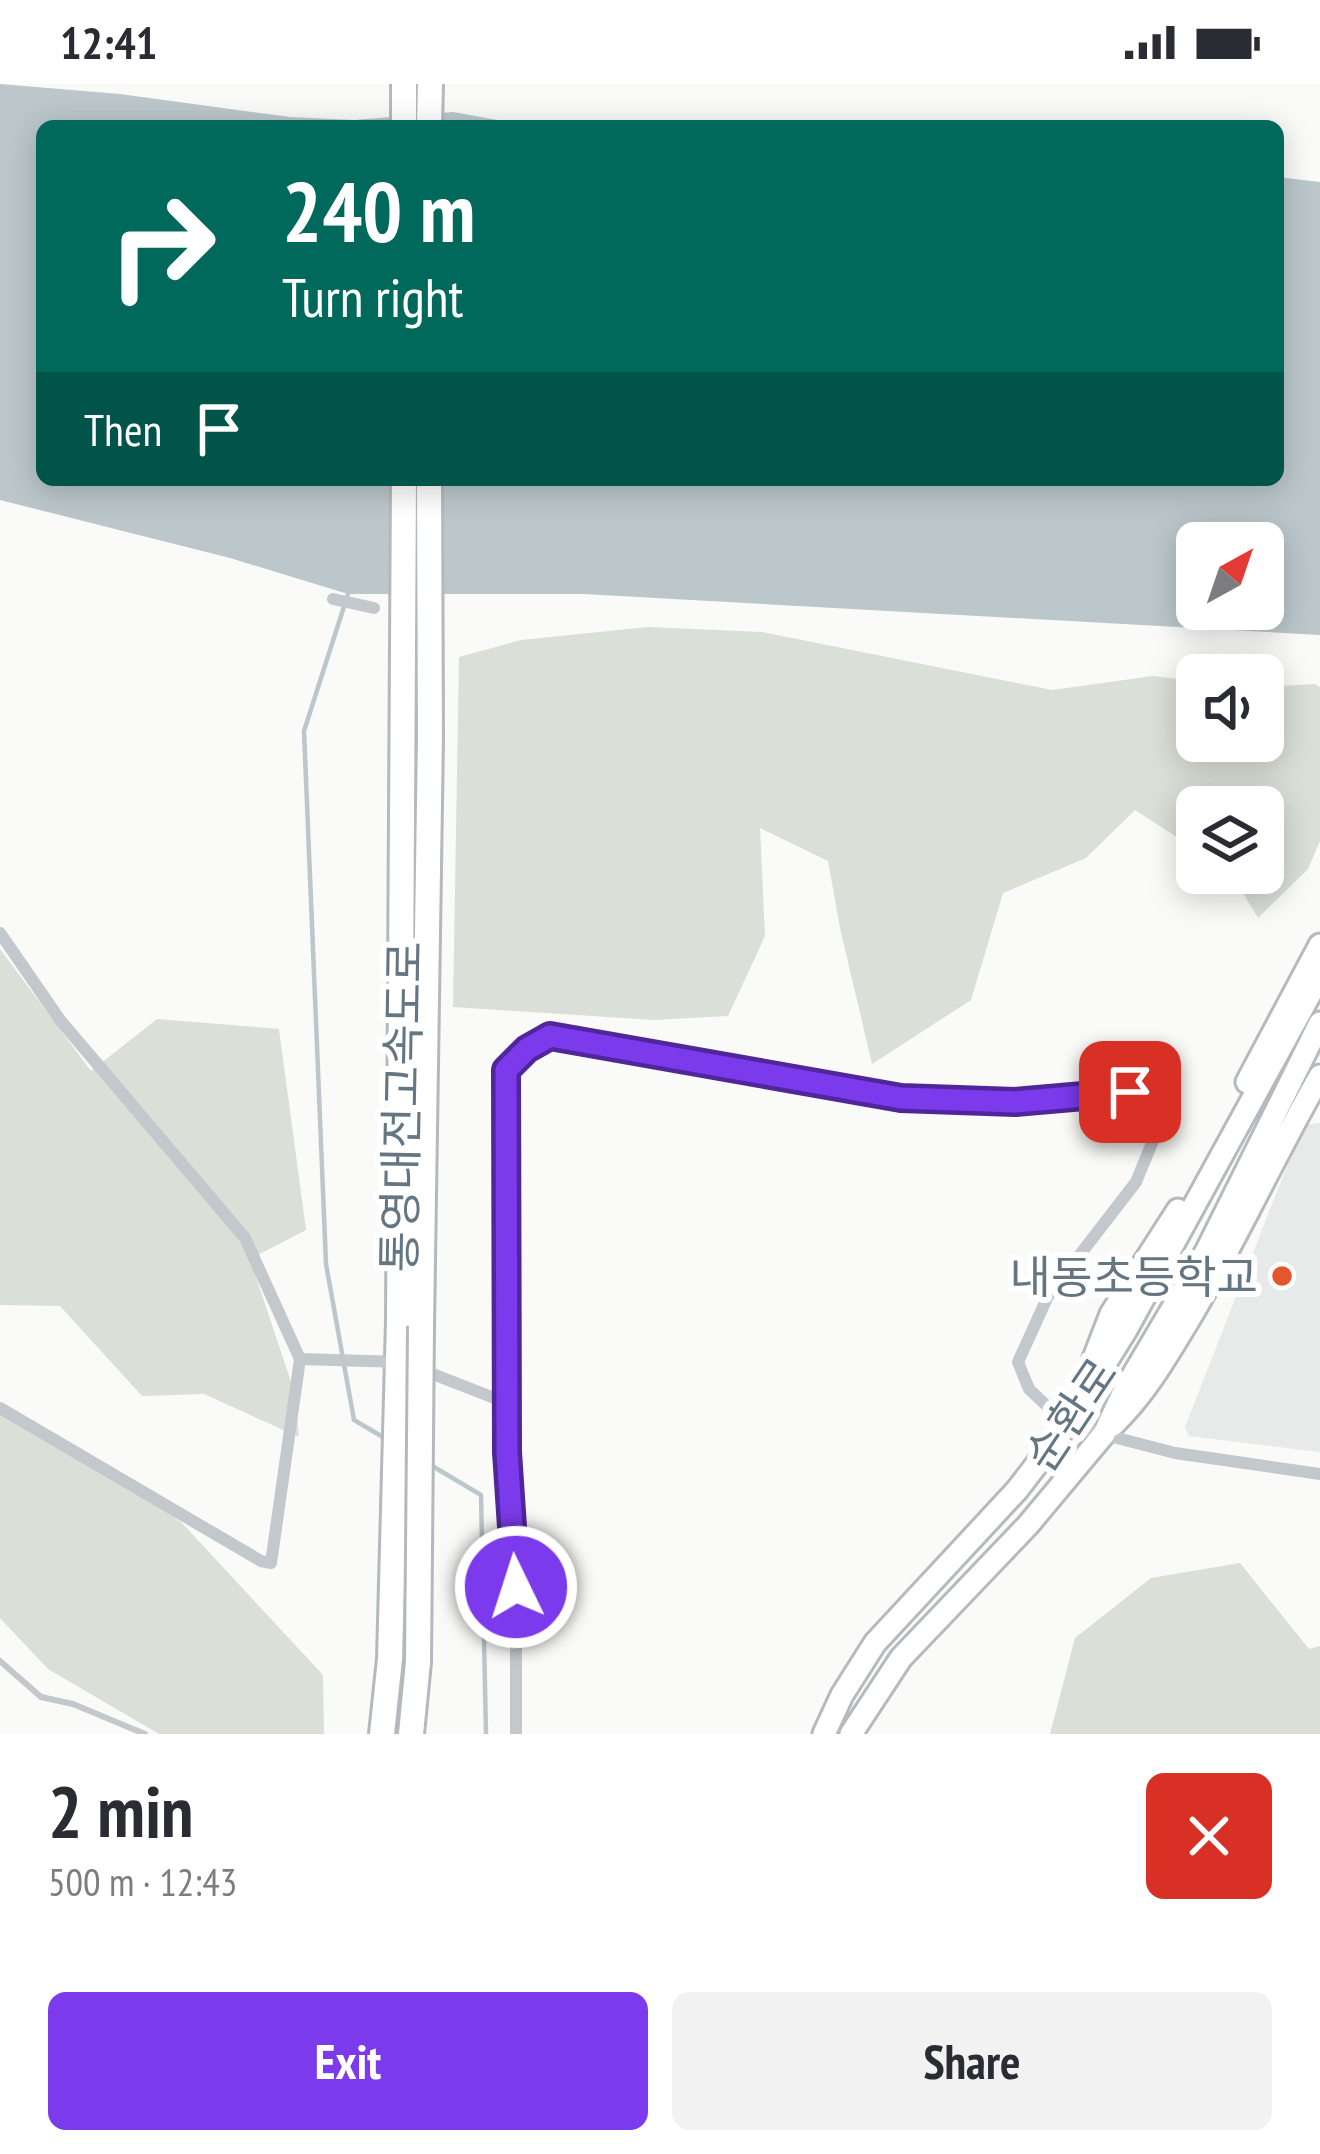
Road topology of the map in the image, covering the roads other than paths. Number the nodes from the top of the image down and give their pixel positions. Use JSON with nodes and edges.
{"nodes":[{"id":1,"x":404,"y":84,"type":"edge"},
{"id":2,"x":430,"y":84,"type":"edge"},
{"id":3,"x":404,"y":120,"type":"edge"},
{"id":4,"x":429,"y":120,"type":"edge"},
{"id":5,"x":404,"y":486,"type":"edge"},
{"id":6,"x":429,"y":486,"type":"edge"},
{"id":7,"x":333,"y":599,"type":"dead end"},
{"id":8,"x":374,"y":608,"type":"dead end"},
{"id":9,"x":0,"y":933,"type":"edge"},
{"id":10,"x":1320,"y":945,"type":"edge"},
{"id":11,"x":1320,"y":976,"type":"edge"},
{"id":12,"x":1320,"y":1023,"type":"edge"},
{"id":13,"x":1282,"y":1069,"type":"junction"},
{"id":14,"x":1320,"y":1076,"type":"edge"},
{"id":15,"x":410,"y":1324,"type":"junction"},
{"id":16,"x":300,"y":1359,"type":"junction"},
{"id":17,"x":398,"y":1360,"type":"junction"},
{"id":18,"x":507,"y":1403,"type":"junction"},
{"id":19,"x":0,"y":1408,"type":"edge"},
{"id":20,"x":1067,"y":1425,"type":"junction"},
{"id":21,"x":1104,"y":1434,"type":"junction"},
{"id":22,"x":1320,"y":1474,"type":"edge"},
{"id":23,"x":0,"y":1660,"type":"edge"},
{"id":24,"x":145,"y":1734,"type":"edge"},
{"id":25,"x":382,"y":1734,"type":"edge"},
{"id":26,"x":411,"y":1734,"type":"edge"},
{"id":27,"x":516,"y":1734,"type":"edge"},
{"id":28,"x":824,"y":1734,"type":"edge"},
{"id":29,"x":851,"y":1734,"type":"edge"}],
"edges":[{"from":1,"to":3,"type":"highway"},
{"from":2,"to":4,"type":"highway"},
{"from":5,"to":15,"type":"highway","name":"통영대전고속도로"},
{"from":6,"to":15,"type":"highway","name":"통영대전고속도로"},
{"from":7,"to":8,"type":"street"},
{"from":9,"to":16,"type":"street"},
{"from":10,"to":20,"type":"main road"},
{"from":11,"to":13,"type":"main road"},
{"from":12,"to":13,"type":"main road"},
{"from":13,"to":20,"type":"main road","name":"순환로"},
{"from":13,"to":21,"type":"main road","name":"순환로"},
{"from":14,"to":21,"type":"main road"},
{"from":15,"to":17,"type":"highway","name":"통영대전고속도로"},
{"from":15,"to":26,"type":"highway","name":"통영대전고속도로","bridge":true},
{"from":16,"to":17,"type":"street"},
{"from":16,"to":19,"type":"street"},
{"from":17,"to":18,"type":"street"},
{"from":17,"to":25,"type":"highway","name":"통영대전고속도로"},
{"from":18,"to":20,"type":"street"},
{"from":18,"to":27,"type":"street"},
{"from":20,"to":21,"type":"street"},
{"from":20,"to":28,"type":"main road","name":"순환로"},
{"from":21,"to":22,"type":"street"},
{"from":21,"to":29,"type":"main road","name":"순환로"},
{"from":23,"to":24,"type":"lane"}]}
